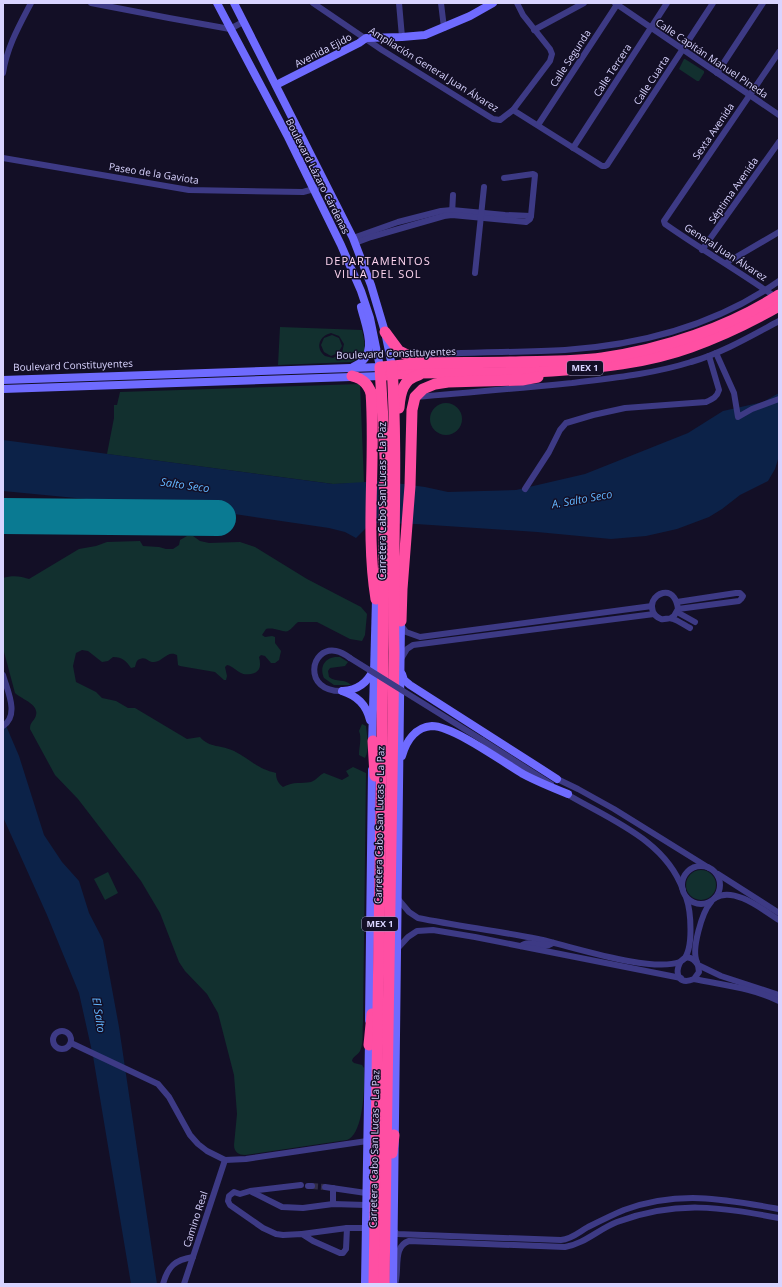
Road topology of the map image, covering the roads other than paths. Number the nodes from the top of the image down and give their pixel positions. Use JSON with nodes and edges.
{"nodes":[{"id":1,"x":31,"y":3,"type":"edge"},
{"id":2,"x":91,"y":3,"type":"edge"},
{"id":3,"x":217,"y":3,"type":"edge"},
{"id":4,"x":234,"y":3,"type":"edge"},
{"id":5,"x":313,"y":3,"type":"edge"},
{"id":6,"x":399,"y":3,"type":"edge"},
{"id":7,"x":441,"y":3,"type":"edge"},
{"id":8,"x":493,"y":3,"type":"edge"},
{"id":9,"x":517,"y":3,"type":"edge"},
{"id":10,"x":584,"y":3,"type":"edge"},
{"id":11,"x":616,"y":3,"type":"edge"},
{"id":12,"x":667,"y":3,"type":"edge"},
{"id":13,"x":713,"y":3,"type":"edge"},
{"id":14,"x":763,"y":3,"type":"edge"},
{"id":15,"x":243,"y":22,"type":"junction"},
{"id":16,"x":444,"y":28,"type":"junction"},
{"id":17,"x":651,"y":28,"type":"junction"},
{"id":18,"x":230,"y":29,"type":"junction"},
{"id":19,"x":534,"y":30,"type":"junction"},
{"id":20,"x":402,"y":37,"type":"junction"},
{"id":21,"x":366,"y":38,"type":"junction"},
{"id":22,"x":683,"y":50,"type":"junction"},
{"id":23,"x":779,"y":52,"type":"edge"},
{"id":24,"x":3,"y":73,"type":"edge"},
{"id":25,"x":717,"y":73,"type":"junction"},
{"id":26,"x":276,"y":85,"type":"junction"},
{"id":27,"x":750,"y":95,"type":"junction"},
{"id":28,"x":513,"y":110,"type":"junction"},
{"id":29,"x":779,"y":115,"type":"edge"},
{"id":30,"x":538,"y":125,"type":"junction"},
{"id":31,"x":779,"y":142,"type":"edge"},
{"id":32,"x":573,"y":148,"type":"junction"},
{"id":33,"x":3,"y":158,"type":"edge"},
{"id":34,"x":605,"y":166,"type":"joint"},
{"id":35,"x":504,"y":178,"type":"dead end"},
{"id":36,"x":326,"y":183,"type":"junction"},
{"id":37,"x":484,"y":187,"type":"dead end"},
{"id":38,"x":314,"y":189,"type":"junction"},
{"id":39,"x":453,"y":195,"type":"dead end"},
{"id":40,"x":452,"y":212,"type":"junction"},
{"id":41,"x":481,"y":216,"type":"junction"},
{"id":42,"x":664,"y":221,"type":"joint"},
{"id":43,"x":779,"y":232,"type":"edge"},
{"id":44,"x":354,"y":241,"type":"junction"},
{"id":45,"x":341,"y":245,"type":"junction"},
{"id":46,"x":702,"y":250,"type":"junction"},
{"id":47,"x":726,"y":263,"type":"junction"},
{"id":48,"x":475,"y":273,"type":"dead end"},
{"id":49,"x":779,"y":281,"type":"edge"},
{"id":50,"x":766,"y":290,"type":"junction"},
{"id":51,"x":778,"y":300,"type":"edge"},
{"id":52,"x":779,"y":321,"type":"edge"},
{"id":53,"x":385,"y":332,"type":"junction"},
{"id":54,"x":716,"y":353,"type":"junction"},
{"id":55,"x":407,"y":356,"type":"junction"},
{"id":56,"x":709,"y":356,"type":"junction"},
{"id":57,"x":423,"y":369,"type":"junction"},
{"id":58,"x":392,"y":370,"type":"junction"},
{"id":59,"x":381,"y":371,"type":"junction"},
{"id":60,"x":551,"y":371,"type":"junction"},
{"id":61,"x":352,"y":372,"type":"junction"},
{"id":62,"x":3,"y":380,"type":"edge"},
{"id":63,"x":3,"y":389,"type":"edge"},
{"id":64,"x":371,"y":392,"type":"junction"},
{"id":65,"x":415,"y":397,"type":"junction"},
{"id":66,"x":779,"y":399,"type":"edge"},
{"id":67,"x":384,"y":441,"type":"junction"},
{"id":68,"x":392,"y":453,"type":"junction"},
{"id":69,"x":525,"y":489,"type":"dead end"},
{"id":70,"x":387,"y":565,"type":"junction"},
{"id":71,"x":393,"y":598,"type":"junction"},
{"id":72,"x":376,"y":599,"type":"junction"},
{"id":73,"x":652,"y":606,"type":"junction"},
{"id":74,"x":677,"y":608,"type":"junction"},
{"id":75,"x":613,"y":610,"type":"junction"},
{"id":76,"x":654,"y":614,"type":"junction"},
{"id":77,"x":671,"y":618,"type":"junction"},
{"id":78,"x":615,"y":619,"type":"junction"},
{"id":79,"x":694,"y":622,"type":"dead end"},
{"id":80,"x":401,"y":623,"type":"junction"},
{"id":81,"x":522,"y":623,"type":"junction"},
{"id":82,"x":690,"y":628,"type":"dead end"},
{"id":83,"x":522,"y":630,"type":"junction"},
{"id":84,"x":401,"y":660,"type":"junction"},
{"id":85,"x":374,"y":666,"type":"junction"},
{"id":86,"x":401,"y":669,"type":"junction"},
{"id":87,"x":3,"y":675,"type":"edge"},
{"id":88,"x":342,"y":691,"type":"junction"},
{"id":89,"x":392,"y":718,"type":"junction"},
{"id":90,"x":3,"y":726,"type":"edge"},
{"id":91,"x":373,"y":729,"type":"junction"},
{"id":92,"x":372,"y":741,"type":"junction"},
{"id":93,"x":521,"y":764,"type":"junction"},
{"id":94,"x":399,"y":765,"type":"junction"},
{"id":95,"x":557,"y":779,"type":"junction"},
{"id":96,"x":568,"y":794,"type":"junction"},
{"id":97,"x":380,"y":838,"type":"junction"},
{"id":98,"x":712,"y":869,"type":"junction"},
{"id":99,"x":684,"y":892,"type":"junction"},
{"id":100,"x":398,"y":899,"type":"junction"},
{"id":101,"x":713,"y":900,"type":"junction"},
{"id":102,"x":779,"y":913,"type":"edge"},
{"id":103,"x":779,"y":920,"type":"edge"},
{"id":104,"x":553,"y":943,"type":"junction"},
{"id":105,"x":521,"y":946,"type":"junction"},
{"id":106,"x":397,"y":949,"type":"junction"},
{"id":107,"x":379,"y":960,"type":"junction"},
{"id":108,"x":682,"y":961,"type":"junction"},
{"id":109,"x":697,"y":963,"type":"junction"},
{"id":110,"x":681,"y":978,"type":"junction"},
{"id":111,"x":694,"y":979,"type":"junction"},
{"id":112,"x":779,"y":995,"type":"edge"},
{"id":113,"x":779,"y":1001,"type":"edge"},
{"id":114,"x":71,"y":1043,"type":"dead end"},
{"id":115,"x":369,"y":1045,"type":"junction"},
{"id":116,"x":394,"y":1135,"type":"junction"},
{"id":117,"x":367,"y":1141,"type":"junction"},
{"id":118,"x":225,"y":1160,"type":"junction"},
{"id":119,"x":301,"y":1185,"type":"dead end"},
{"id":120,"x":325,"y":1186,"type":"tunnel mouth"},
{"id":121,"x":333,"y":1188,"type":"junction"},
{"id":122,"x":250,"y":1191,"type":"junction"},
{"id":123,"x":366,"y":1193,"type":"junction"},
{"id":124,"x":333,"y":1204,"type":"junction"},
{"id":125,"x":366,"y":1205,"type":"junction"},
{"id":126,"x":385,"y":1208,"type":"junction"},
{"id":127,"x":779,"y":1209,"type":"edge"},
{"id":128,"x":779,"y":1218,"type":"edge"},
{"id":129,"x":347,"y":1228,"type":"junction"},
{"id":130,"x":366,"y":1228,"type":"junction"},
{"id":131,"x":393,"y":1229,"type":"junction"},
{"id":132,"x":302,"y":1234,"type":"junction"},
{"id":133,"x":193,"y":1258,"type":"junction"},
{"id":134,"x":163,"y":1284,"type":"edge"},
{"id":135,"x":184,"y":1284,"type":"edge"},
{"id":136,"x":365,"y":1284,"type":"edge"},
{"id":137,"x":374,"y":1284,"type":"edge"},
{"id":138,"x":384,"y":1284,"type":"edge"},
{"id":139,"x":394,"y":1284,"type":"edge"}],
"edges":[{"from":1,"to":24,"type":"street"},
{"from":2,"to":18,"type":"street"},
{"from":3,"to":18,"type":"main road","name":"Boulevard Lázaro Cárdenas"},
{"from":4,"to":15,"type":"main road","name":"Boulevard Lázaro Cárdenas"},
{"from":5,"to":21,"type":"street","name":"Ampliación General Juan Álvarez"},
{"from":6,"to":20,"type":"street"},
{"from":7,"to":16,"type":"street"},
{"from":8,"to":16,"type":"main road","name":"Avenida Ejido"},
{"from":9,"to":19,"type":"street"},
{"from":10,"to":19,"type":"street"},
{"from":11,"to":17,"type":"street","name":"Calle Capitán Manuel Pineda"},
{"from":11,"to":30,"type":"street","name":"Calle Segunda"},
{"from":12,"to":17,"type":"street","name":"Calle Tercera"},
{"from":13,"to":22,"type":"street","name":"Calle Cuarta"},
{"from":14,"to":25,"type":"street"},
{"from":15,"to":18,"type":"street"},
{"from":15,"to":26,"type":"main road","name":"Boulevard Lázaro Cárdenas"},
{"from":16,"to":20,"type":"main road","name":"Avenida Ejido"},
{"from":17,"to":22,"type":"street","name":"Calle Capitán Manuel Pineda"},
{"from":17,"to":32,"type":"street","name":"Calle Tercera"},
{"from":18,"to":38,"type":"main road","name":"Boulevard Lázaro Cárdenas"},
{"from":19,"to":28,"type":"street"},
{"from":20,"to":21,"type":"main road","name":"Avenida Ejido"},
{"from":21,"to":26,"type":"main road","name":"Avenida Ejido"},
{"from":21,"to":28,"type":"street","name":"Ampliación General Juan Álvarez"},
{"from":22,"to":25,"type":"street","name":"Calle Capitán Manuel Pineda"},
{"from":22,"to":34,"type":"street","name":"Calle Cuarta"},
{"from":23,"to":27,"type":"street","name":"Sexta Avenida"},
{"from":25,"to":27,"type":"street","name":"Calle Capitán Manuel Pineda"},
{"from":26,"to":36,"type":"main road","name":"Boulevard Lázaro Cárdenas"},
{"from":27,"to":29,"type":"street","name":"Calle Capitán Manuel Pineda"},
{"from":27,"to":42,"type":"street","name":"Sexta Avenida"},
{"from":28,"to":30,"type":"street","name":"Ampliación General Juan Álvarez"},
{"from":30,"to":32,"type":"street","name":"Ampliación General Juan Álvarez"},
{"from":31,"to":46,"type":"street","name":"Séptima Avenida"},
{"from":32,"to":34,"type":"street","name":"Ampliación General Juan Álvarez"},
{"from":33,"to":38,"type":"street","name":"Paseo de la Gaviota"},
{"from":35,"to":41,"type":"street"},
{"from":36,"to":38,"type":"street","name":"Paseo de la Gaviota"},
{"from":36,"to":44,"type":"main road","name":"Boulevard Lázaro Cárdenas"},
{"from":37,"to":41,"type":"street"},
{"from":38,"to":45,"type":"main road","name":"Boulevard Lázaro Cárdenas"},
{"from":39,"to":40,"type":"street"},
{"from":40,"to":41,"type":"street"},
{"from":40,"to":44,"type":"street"},
{"from":41,"to":48,"type":"street"},
{"from":42,"to":46,"type":"street","name":"General Juan Álvarez"},
{"from":43,"to":47,"type":"street"},
{"from":44,"to":53,"type":"main road","name":"Boulevard Lázaro Cárdenas"},
{"from":45,"to":59,"type":"main road","name":"Boulevard Lázaro Cárdenas"},
{"from":45,"to":61,"type":"main road"},
{"from":46,"to":47,"type":"street","name":"General Juan Álvarez"},
{"from":47,"to":50,"type":"street","name":"General Juan Álvarez"},
{"from":49,"to":50,"type":"street"},
{"from":50,"to":51,"type":"street","name":"General Juan Álvarez"},
{"from":50,"to":55,"type":"street"},
{"from":51,"to":57,"type":"highway","name":"Boulevard Constituyentes","number":"MEX 1"},
{"from":51,"to":60,"type":"highway","name":"Boulevard Constituyentes","number":"MEX 1"},
{"from":52,"to":54,"type":"street"},
{"from":53,"to":55,"type":"highway"},
{"from":53,"to":58,"type":"main road","name":"Boulevard Lázaro Cárdenas"},
{"from":54,"to":56,"type":"street"},
{"from":54,"to":66,"type":"street"},
{"from":55,"to":57,"type":"highway"},
{"from":56,"to":65,"type":"street"},
{"from":56,"to":69,"type":"street"},
{"from":57,"to":58,"type":"highway","name":"Boulevard Constituyentes","number":"MEX 1"},
{"from":57,"to":60,"type":"highway","name":"Boulevard Constituyentes","number":"MEX 1"},
{"from":57,"to":68,"type":"highway","number":"MEX 1"},
{"from":58,"to":59,"type":"highway","name":"Boulevard Constituyentes","number":"MEX 1"},
{"from":58,"to":68,"type":"highway","name":"Carretera Cabo San Lucas - La Paz","number":"MEX 1"},
{"from":59,"to":61,"type":"main road","name":"Boulevard Constituyentes"},
{"from":59,"to":67,"type":"highway","name":"Carretera Cabo San Lucas - La Paz","number":"MEX 1"},
{"from":60,"to":65,"type":"highway"},
{"from":61,"to":62,"type":"main road","name":"Boulevard Constituyentes"},
{"from":61,"to":63,"type":"main road","name":"Boulevard Constituyentes"},
{"from":61,"to":64,"type":"highway"},
{"from":64,"to":67,"type":"highway"},
{"from":64,"to":72,"type":"highway"},
{"from":65,"to":80,"type":"highway"},
{"from":67,"to":68,"type":"highway","name":"Carretera Cabo San Lucas - La Paz","number":"MEX 1"},
{"from":68,"to":70,"type":"highway","name":"Carretera Cabo San Lucas - La Paz","number":"MEX 1"},
{"from":70,"to":71,"type":"highway","name":"Carretera Cabo San Lucas - La Paz","number":"MEX 1"},
{"from":70,"to":72,"type":"highway"},
{"from":70,"to":97,"type":"highway","name":"Carretera Cabo San Lucas - La Paz","number":"MEX 1"},
{"from":71,"to":80,"type":"highway"},
{"from":71,"to":89,"type":"highway","name":"Carretera Cabo San Lucas - La Paz","number":"MEX 1"},
{"from":72,"to":85,"type":"main road"},
{"from":73,"to":74,"type":"street"},
{"from":73,"to":75,"type":"street"},
{"from":73,"to":76,"type":"street"},
{"from":74,"to":74,"type":"street"},
{"from":74,"to":77,"type":"street"},
{"from":74,"to":79,"type":"street"},
{"from":75,"to":78,"type":"street"},
{"from":75,"to":81,"type":"street"},
{"from":76,"to":77,"type":"street"},
{"from":76,"to":78,"type":"street"},
{"from":77,"to":82,"type":"street"},
{"from":78,"to":83,"type":"street"},
{"from":80,"to":81,"type":"street"},
{"from":80,"to":84,"type":"main road"},
{"from":81,"to":83,"type":"street"},
{"from":83,"to":84,"type":"street"},
{"from":84,"to":86,"type":"main road"},
{"from":85,"to":88,"type":"main road"},
{"from":85,"to":91,"type":"main road"},
{"from":86,"to":94,"type":"main road"},
{"from":86,"to":95,"type":"main road"},
{"from":87,"to":90,"type":"street"},
{"from":88,"to":91,"type":"main road"},
{"from":88,"to":93,"type":"street","bridge":true},
{"from":89,"to":94,"type":"highway"},
{"from":89,"to":126,"type":"highway","name":"Carretera Cabo San Lucas - La Paz","number":"MEX 1"},
{"from":91,"to":92,"type":"main road"},
{"from":92,"to":97,"type":"highway"},
{"from":92,"to":115,"type":"main road"},
{"from":93,"to":95,"type":"street"},
{"from":93,"to":96,"type":"street"},
{"from":94,"to":96,"type":"main road"},
{"from":94,"to":100,"type":"main road"},
{"from":95,"to":98,"type":"street"},
{"from":96,"to":99,"type":"street"},
{"from":97,"to":107,"type":"highway","name":"Carretera Cabo San Lucas - La Paz","number":"MEX 1"},
{"from":98,"to":99,"type":"street"},
{"from":98,"to":101,"type":"street"},
{"from":98,"to":102,"type":"street"},
{"from":99,"to":101,"type":"street"},
{"from":99,"to":108,"type":"street"},
{"from":100,"to":104,"type":"street"},
{"from":100,"to":106,"type":"main road"},
{"from":101,"to":103,"type":"street"},
{"from":101,"to":109,"type":"street"},
{"from":104,"to":105,"type":"street"},
{"from":104,"to":108,"type":"street"},
{"from":105,"to":106,"type":"street"},
{"from":105,"to":110,"type":"street"},
{"from":106,"to":116,"type":"main road"},
{"from":107,"to":115,"type":"highway"},
{"from":107,"to":137,"type":"highway","name":"Carretera Cabo San Lucas - La Paz","number":"MEX 1"},
{"from":108,"to":109,"type":"street"},
{"from":108,"to":110,"type":"street"},
{"from":109,"to":111,"type":"street"},
{"from":109,"to":112,"type":"street"},
{"from":110,"to":111,"type":"street"},
{"from":111,"to":113,"type":"street"},
{"from":114,"to":118,"type":"street"},
{"from":115,"to":117,"type":"main road"},
{"from":116,"to":126,"type":"highway"},
{"from":116,"to":131,"type":"main road"},
{"from":117,"to":118,"type":"street"},
{"from":117,"to":123,"type":"main road"},
{"from":118,"to":133,"type":"street","name":"Camino Real"},
{"from":119,"to":122,"type":"street"},
{"from":120,"to":121,"type":"street"},
{"from":121,"to":123,"type":"street"},
{"from":121,"to":124,"type":"street"},
{"from":122,"to":124,"type":"street"},
{"from":122,"to":132,"type":"street"},
{"from":123,"to":125,"type":"main road"},
{"from":124,"to":125,"type":"street"},
{"from":125,"to":130,"type":"main road"},
{"from":126,"to":138,"type":"highway","name":"Carretera Cabo San Lucas - La Paz","number":"MEX 1"},
{"from":127,"to":131,"type":"street"},
{"from":128,"to":139,"type":"street"},
{"from":129,"to":130,"type":"street"},
{"from":129,"to":132,"type":"street"},
{"from":129,"to":132,"type":"street"},
{"from":130,"to":136,"type":"main road"},
{"from":131,"to":139,"type":"main road"},
{"from":133,"to":134,"type":"street"},
{"from":133,"to":135,"type":"street","name":"Camino Real"}]}
